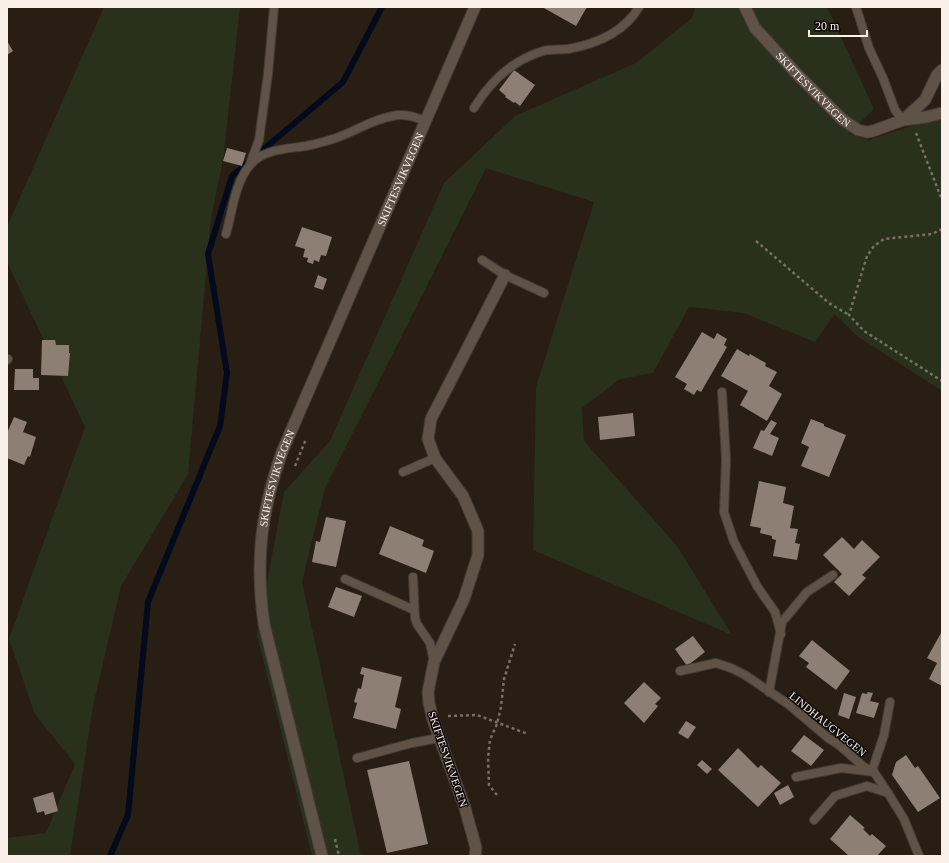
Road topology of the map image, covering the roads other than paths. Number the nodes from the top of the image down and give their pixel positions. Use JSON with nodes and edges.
{"nodes":[{"id":1,"x":274,"y":7,"type":"edge"},
{"id":2,"x":475,"y":7,"type":"edge"},
{"id":3,"x":639,"y":7,"type":"edge"},
{"id":4,"x":745,"y":7,"type":"edge"},
{"id":5,"x":856,"y":7,"type":"edge"},
{"id":6,"x":942,"y":70,"type":"edge"},
{"id":7,"x":474,"y":108,"type":"dead end"},
{"id":8,"x":942,"y":113,"type":"edge"},
{"id":9,"x":907,"y":120,"type":"junction"},
{"id":10,"x":426,"y":121,"type":"junction"},
{"id":11,"x":250,"y":165,"type":"junction"},
{"id":12,"x":226,"y":234,"type":"dead end"},
{"id":13,"x":482,"y":260,"type":"dead end"},
{"id":14,"x":505,"y":275,"type":"junction"},
{"id":15,"x":544,"y":293,"type":"dead end"},
{"id":16,"x":722,"y":392,"type":"dead end"},
{"id":17,"x":435,"y":458,"type":"junction"},
{"id":18,"x":403,"y":472,"type":"dead end"},
{"id":19,"x":833,"y":575,"type":"dead end"},
{"id":20,"x":413,"y":577,"type":"dead end"},
{"id":21,"x":345,"y":579,"type":"dead end"},
{"id":22,"x":414,"y":610,"type":"junction"},
{"id":23,"x":781,"y":634,"type":"junction"},
{"id":24,"x":434,"y":662,"type":"junction"},
{"id":25,"x":680,"y":671,"type":"dead end"},
{"id":26,"x":769,"y":692,"type":"junction"},
{"id":27,"x":890,"y":702,"type":"dead end"},
{"id":28,"x":439,"y":738,"type":"junction"},
{"id":29,"x":357,"y":758,"type":"dead end"},
{"id":30,"x":874,"y":772,"type":"junction"},
{"id":31,"x":796,"y":777,"type":"dead end"},
{"id":32,"x":888,"y":793,"type":"junction"},
{"id":33,"x":814,"y":820,"type":"dead end"},
{"id":34,"x":322,"y":856,"type":"edge"},
{"id":35,"x":475,"y":856,"type":"edge"},
{"id":36,"x":919,"y":856,"type":"edge"}],
"edges":[{"from":1,"to":11,"type":"lane","name":"SKIFTESVIKVEGEN"},
{"from":2,"to":10,"type":"street","name":"SKIFTESVIKVEGEN"},
{"from":3,"to":7,"type":"lane"},
{"from":4,"to":9,"type":"street","name":"SKIFTESVIKVEGEN"},
{"from":5,"to":9,"type":"lane"},
{"from":6,"to":9,"type":"street","name":"SKIFTESVIKVEGEN"},
{"from":8,"to":9,"type":"street","name":"SKIFTESVIKVEGEN"},
{"from":10,"to":11,"type":"lane","name":"SKIFTESVIKVEGEN"},
{"from":10,"to":34,"type":"street","name":"SKIFTESVIKVEGEN"},
{"from":11,"to":12,"type":"lane","name":"SKIFTESVIKVEGEN"},
{"from":13,"to":14,"type":"lane"},
{"from":14,"to":15,"type":"lane"},
{"from":14,"to":17,"type":"street","name":"SKIFTESVIKVEGEN"},
{"from":16,"to":23,"type":"lane"},
{"from":17,"to":18,"type":"lane"},
{"from":17,"to":24,"type":"street","name":"SKIFTESVIKVEGEN"},
{"from":19,"to":23,"type":"lane"},
{"from":20,"to":22,"type":"lane","name":"SKIFTESVIKVEGEN"},
{"from":21,"to":22,"type":"lane"},
{"from":22,"to":24,"type":"lane","name":"SKIFTESVIKVEGEN"},
{"from":23,"to":26,"type":"lane"},
{"from":24,"to":28,"type":"street","name":"SKIFTESVIKVEGEN"},
{"from":25,"to":26,"type":"lane","name":"LINDHAUGVEGEN"},
{"from":26,"to":30,"type":"lane","name":"LINDHAUGVEGEN"},
{"from":27,"to":30,"type":"lane"},
{"from":28,"to":29,"type":"lane"},
{"from":28,"to":35,"type":"street","name":"SKIFTESVIKVEGEN"},
{"from":30,"to":31,"type":"lane","name":"LINDHAUGVEGEN"},
{"from":30,"to":32,"type":"lane","name":"LINDHAUGVEGEN"},
{"from":32,"to":33,"type":"lane"},
{"from":32,"to":36,"type":"lane","name":"LINDHAUGVEGEN"}]}
